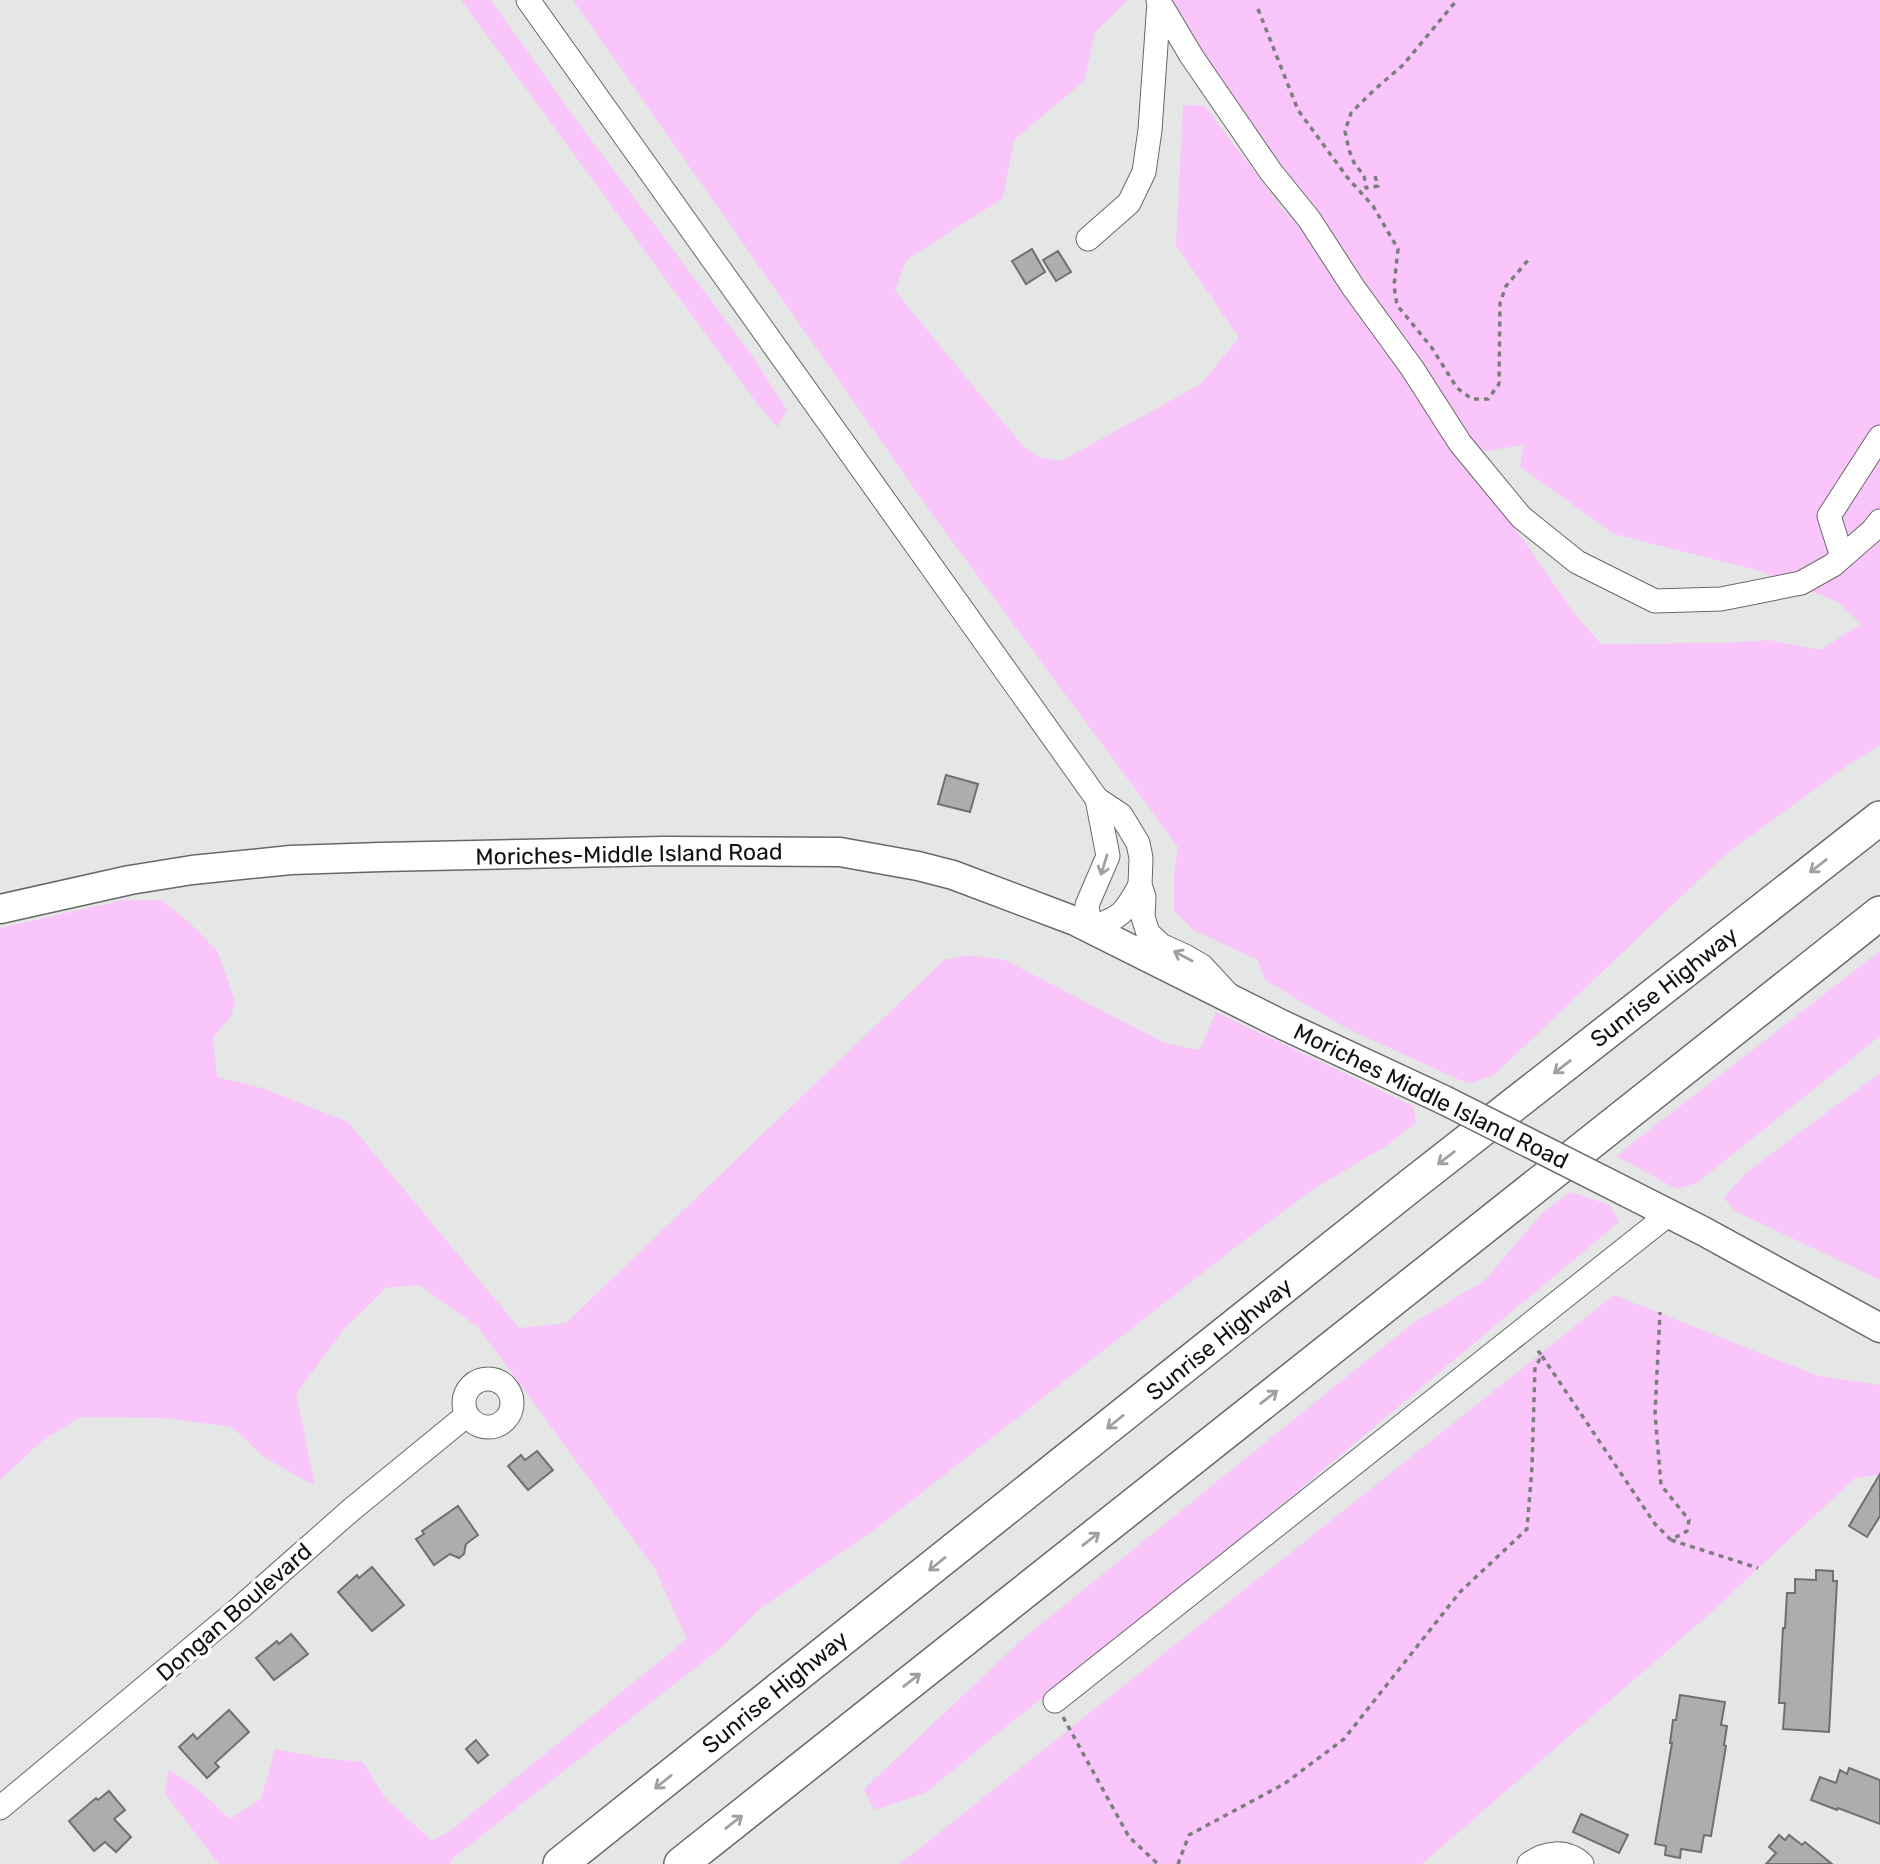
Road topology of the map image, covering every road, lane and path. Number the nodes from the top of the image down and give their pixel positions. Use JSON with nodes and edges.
{"nodes":[{"id":1,"x":528,"y":0,"type":"edge"},
{"id":2,"x":1457,"y":0,"type":"edge"},
{"id":3,"x":1159,"y":1,"type":"edge"},
{"id":4,"x":1258,"y":9,"type":"dead end"},
{"id":5,"x":1375,"y":176,"type":"dead end"},
{"id":6,"x":1088,"y":239,"type":"dead end"},
{"id":7,"x":1530,"y":258,"type":"dead end"},
{"id":8,"x":1880,"y":438,"type":"edge"},
{"id":9,"x":1880,"y":521,"type":"edge"},
{"id":10,"x":1842,"y":557,"type":"junction"},
{"id":11,"x":1097,"y":799,"type":"junction"},
{"id":12,"x":1880,"y":818,"type":"edge"},
{"id":13,"x":1140,"y":885,"type":"junction"},
{"id":14,"x":0,"y":909,"type":"edge"},
{"id":15,"x":1880,"y":913,"type":"edge"},
{"id":16,"x":1090,"y":928,"type":"junction"},
{"id":17,"x":1234,"y":1000,"type":"junction"},
{"id":18,"x":1669,"y":1214,"type":"junction"},
{"id":19,"x":1660,"y":1312,"type":"dead end"},
{"id":20,"x":1880,"y":1328,"type":"edge"},
{"id":21,"x":1523,"y":1330,"type":"junction"},
{"id":22,"x":1542,"y":1356,"type":"junction"},
{"id":23,"x":467,"y":1415,"type":"dead end"},
{"id":24,"x":1671,"y":1540,"type":"junction"},
{"id":25,"x":1758,"y":1568,"type":"dead end"},
{"id":26,"x":1055,"y":1701,"type":"joint"},
{"id":27,"x":0,"y":1808,"type":"edge"},
{"id":28,"x":560,"y":1864,"type":"edge"},
{"id":29,"x":681,"y":1864,"type":"edge"},
{"id":30,"x":1158,"y":1864,"type":"edge"},
{"id":31,"x":1178,"y":1864,"type":"edge"},
{"id":32,"x":1529,"y":1864,"type":"edge"},
{"id":33,"x":1582,"y":1864,"type":"edge"}],
"edges":[{"from":1,"to":11,"type":"street"},
{"from":2,"to":5,"type":"path"},
{"from":3,"to":6,"type":"street"},
{"from":3,"to":10,"type":"street"},
{"from":4,"to":7,"type":"path"},
{"from":8,"to":10,"type":"street"},
{"from":9,"to":10,"type":"street"},
{"from":11,"to":13,"type":"street"},
{"from":11,"to":16,"type":"street","one_way":true},
{"from":12,"to":28,"type":"highway","name":"Sunrise Highway","one_way":true},
{"from":13,"to":16,"type":"street"},
{"from":17,"to":13,"type":"street","one_way":true},
{"from":14,"to":16,"type":"main road","name":"Moriches-Middle Island Road"},
{"from":29,"to":15,"type":"highway","one_way":true},
{"from":16,"to":17,"type":"main road","name":"Moriches-Middle Island Road"},
{"from":17,"to":18,"type":"main road","name":"Moriches Middle Island Road","bridge":true},
{"from":18,"to":20,"type":"main road"},
{"from":18,"to":21,"type":"street"},
{"from":19,"to":24,"type":"path"},
{"from":21,"to":22,"type":"path"},
{"from":21,"to":26,"type":"street"},
{"from":22,"to":24,"type":"path"},
{"from":22,"to":31,"type":"path"},
{"from":23,"to":27,"type":"street","name":"Dongan Boulevard"},
{"from":24,"to":25,"type":"path"},
{"from":26,"to":30,"type":"path"},
{"from":32,"to":33,"type":"street"}]}
